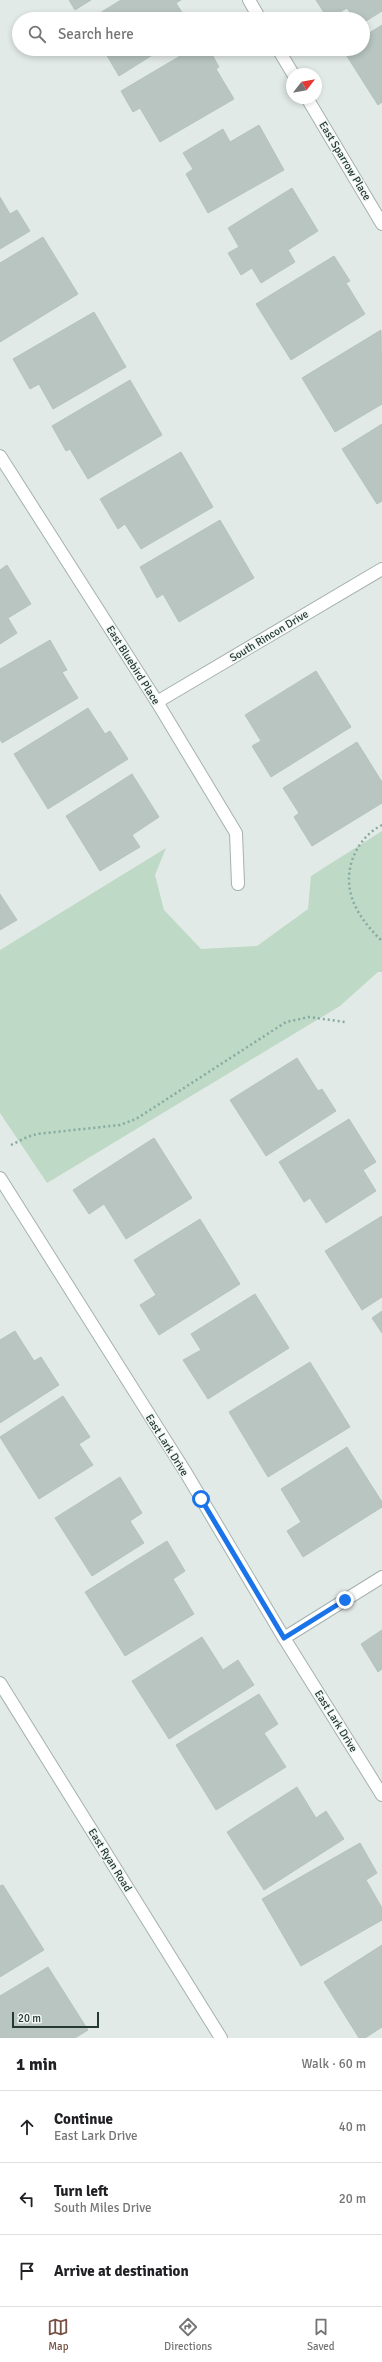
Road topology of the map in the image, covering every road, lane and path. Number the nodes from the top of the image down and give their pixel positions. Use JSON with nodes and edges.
{"nodes":[{"id":1,"x":249,"y":0,"type":"edge"},
{"id":2,"x":256,"y":12,"type":"edge"},
{"id":3,"x":282,"y":56,"type":"edge"},
{"id":4,"x":289,"y":68,"type":"edge"},
{"id":5,"x":311,"y":104,"type":"edge"},
{"id":6,"x":382,"y":224,"type":"edge"},
{"id":7,"x":0,"y":456,"type":"edge"},
{"id":8,"x":382,"y":569,"type":"edge"},
{"id":9,"x":157,"y":702,"type":"junction"},
{"id":10,"x":382,"y":825,"type":"edge"},
{"id":11,"x":238,"y":884,"type":"dead end"},
{"id":12,"x":382,"y":941,"type":"edge"},
{"id":13,"x":345,"y":1022,"type":"dead end"},
{"id":14,"x":12,"y":1145,"type":"dead end"},
{"id":15,"x":0,"y":1178,"type":"edge"},
{"id":16,"x":382,"y":1577,"type":"edge"},
{"id":17,"x":284,"y":1638,"type":"junction"},
{"id":18,"x":1,"y":1691,"type":"edge"},
{"id":19,"x":382,"y":1795,"type":"edge"},
{"id":20,"x":221,"y":2038,"type":"edge"}],
"edges":[{"from":1,"to":2,"type":"street"},
{"from":3,"to":4,"type":"street"},
{"from":5,"to":6,"type":"street","name":"East Sparrow Place"},
{"from":7,"to":9,"type":"street","name":"East Bluebird Place"},
{"from":8,"to":9,"type":"street","name":"South Rincon Drive"},
{"from":9,"to":11,"type":"street","name":"East Bluebird Place"},
{"from":10,"to":12,"type":"path"},
{"from":13,"to":14,"type":"path"},
{"from":15,"to":17,"type":"street","name":"East Lark Drive"},
{"from":16,"to":17,"type":"street"},
{"from":17,"to":19,"type":"street","name":"East Lark Drive"},
{"from":18,"to":20,"type":"street","name":"East Ryan Road"}]}
